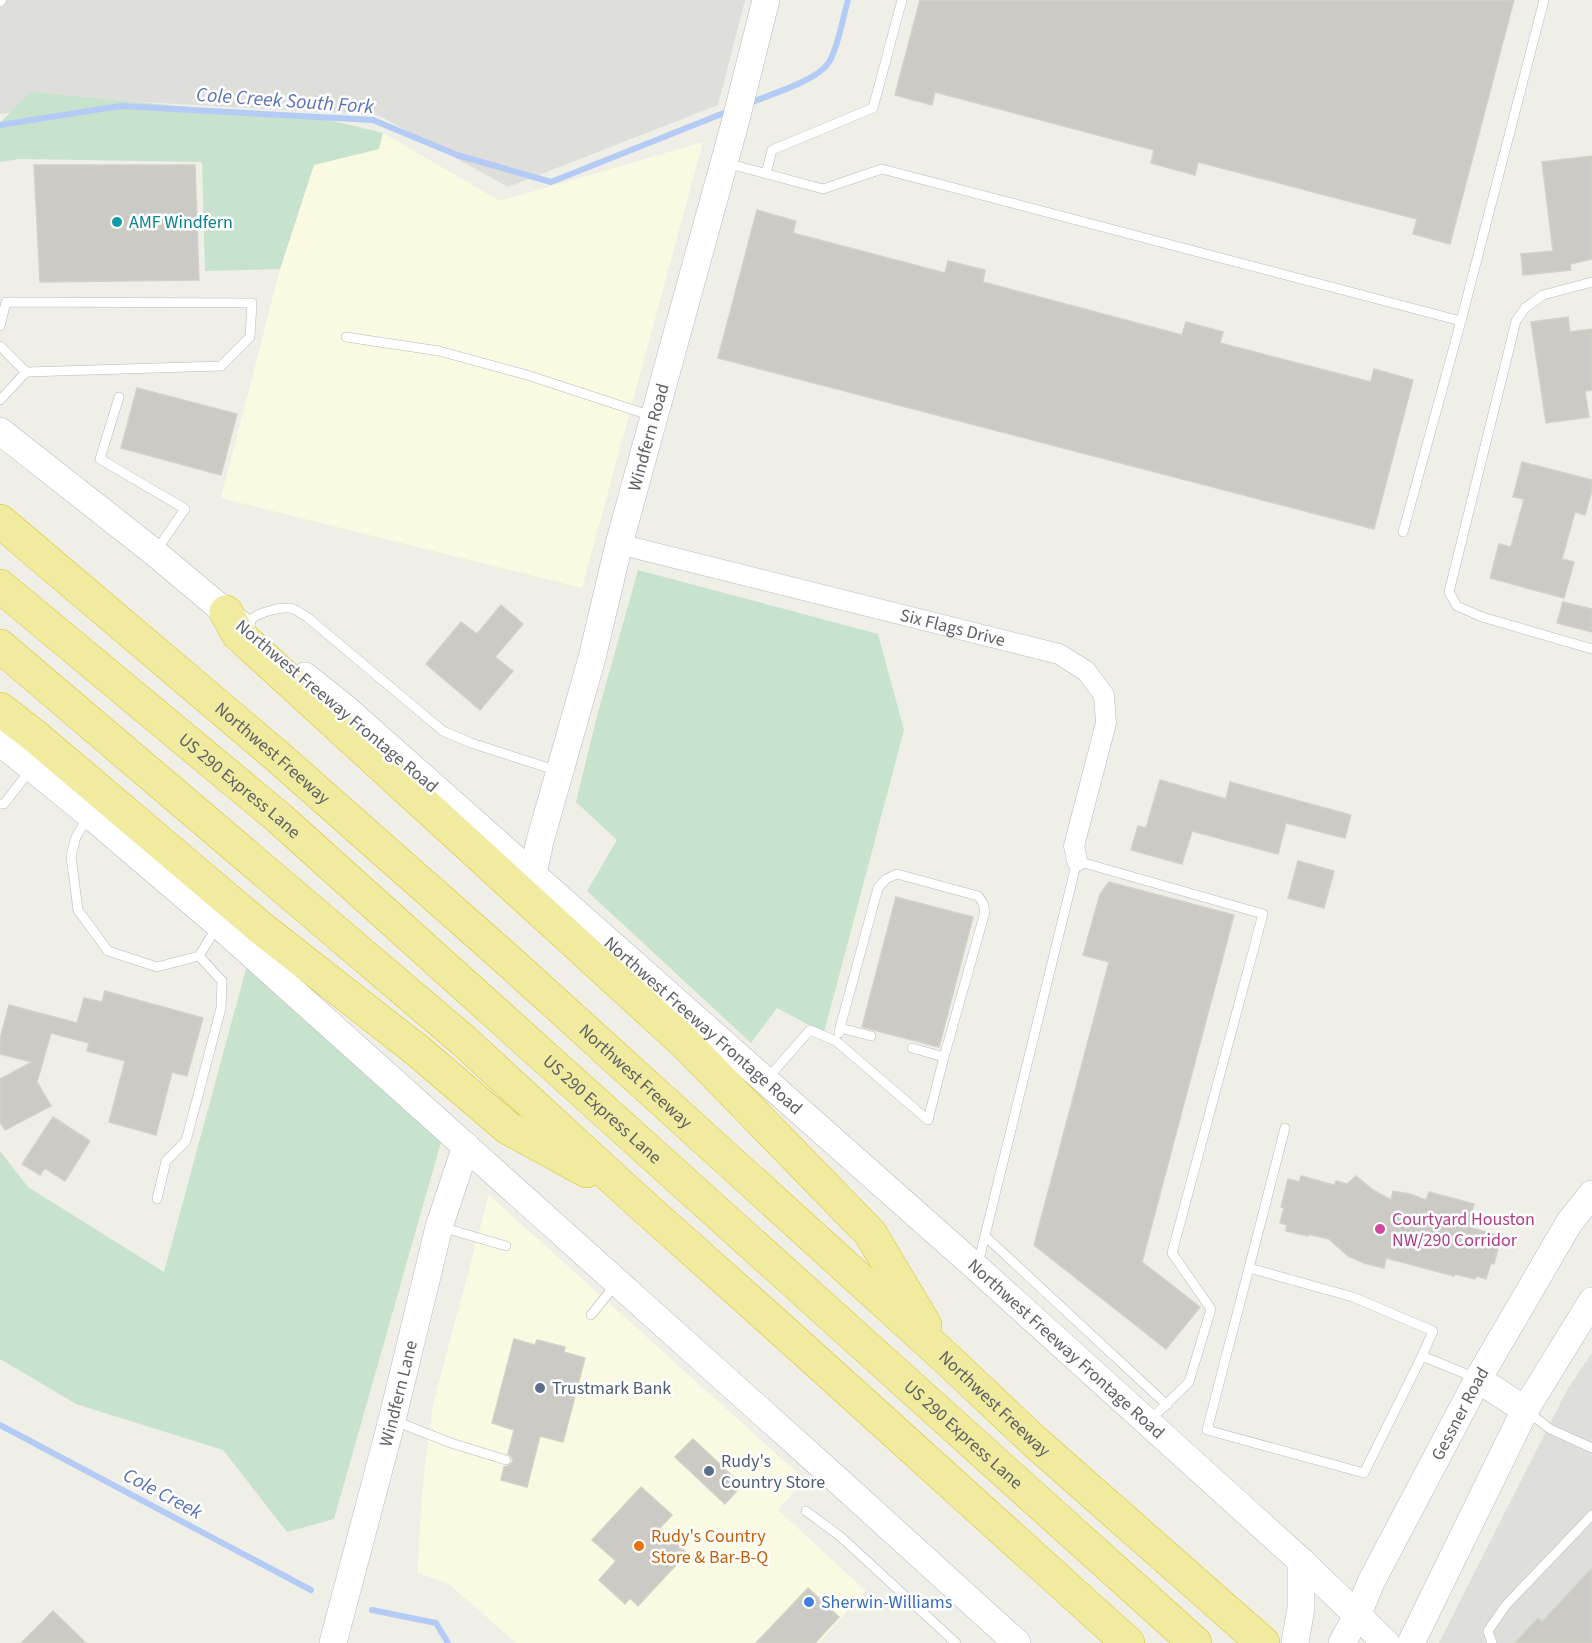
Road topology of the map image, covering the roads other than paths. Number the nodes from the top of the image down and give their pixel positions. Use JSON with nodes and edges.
{"nodes":[{"id":1,"x":766,"y":0,"type":"edge"},
{"id":2,"x":902,"y":0,"type":"edge"},
{"id":3,"x":1544,"y":0,"type":"edge"},
{"id":4,"x":724,"y":163,"type":"junction"},
{"id":5,"x":766,"y":174,"type":"junction"},
{"id":6,"x":1592,"y":282,"type":"edge"},
{"id":7,"x":1461,"y":321,"type":"junction"},
{"id":8,"x":0,"y":327,"type":"edge"},
{"id":9,"x":346,"y":337,"type":"dead end"},
{"id":10,"x":0,"y":346,"type":"edge"},
{"id":11,"x":26,"y":372,"type":"junction"},
{"id":12,"x":119,"y":398,"type":"dead end"},
{"id":13,"x":0,"y":400,"type":"edge"},
{"id":14,"x":654,"y":417,"type":"junction"},
{"id":15,"x":0,"y":431,"type":"edge"},
{"id":16,"x":0,"y":521,"type":"edge"},
{"id":17,"x":1403,"y":532,"type":"dead end"},
{"id":18,"x":619,"y":544,"type":"junction"},
{"id":19,"x":155,"y":554,"type":"junction"},
{"id":20,"x":0,"y":585,"type":"edge"},
{"id":21,"x":234,"y":619,"type":"junction"},
{"id":22,"x":0,"y":646,"type":"edge"},
{"id":23,"x":1592,"y":649,"type":"edge"},
{"id":24,"x":0,"y":709,"type":"edge"},
{"id":25,"x":0,"y":742,"type":"edge"},
{"id":26,"x":31,"y":768,"type":"junction"},
{"id":27,"x":560,"y":771,"type":"junction"},
{"id":28,"x":0,"y":804,"type":"edge"},
{"id":29,"x":90,"y":815,"type":"junction"},
{"id":30,"x":1077,"y":861,"type":"junction"},
{"id":31,"x":533,"y":874,"type":"junction"},
{"id":32,"x":219,"y":925,"type":"junction"},
{"id":33,"x":199,"y":956,"type":"junction"},
{"id":34,"x":840,"y":1028,"type":"junction"},
{"id":35,"x":871,"y":1036,"type":"dead end"},
{"id":36,"x":836,"y":1041,"type":"junction"},
{"id":37,"x":912,"y":1048,"type":"dead end"},
{"id":38,"x":944,"y":1057,"type":"junction"},
{"id":39,"x":766,"y":1081,"type":"junction"},
{"id":40,"x":1285,"y":1128,"type":"dead end"},
{"id":41,"x":466,"y":1146,"type":"junction"},
{"id":42,"x":1592,"y":1194,"type":"edge"},
{"id":43,"x":631,"y":1195,"type":"junction"},
{"id":44,"x":157,"y":1199,"type":"dead end"},
{"id":45,"x":439,"y":1227,"type":"junction"},
{"id":46,"x":985,"y":1236,"type":"junction"},
{"id":47,"x":506,"y":1246,"type":"dead end"},
{"id":48,"x":977,"y":1268,"type":"junction"},
{"id":49,"x":1249,"y":1269,"type":"junction"},
{"id":50,"x":616,"y":1283,"type":"junction"},
{"id":51,"x":1592,"y":1301,"type":"edge"},
{"id":52,"x":591,"y":1314,"type":"dead end"},
{"id":53,"x":1422,"y":1356,"type":"junction"},
{"id":54,"x":945,"y":1357,"type":"junction"},
{"id":55,"x":1478,"y":1379,"type":"junction"},
{"id":56,"x":1525,"y":1410,"type":"junction"},
{"id":57,"x":1157,"y":1414,"type":"junction"},
{"id":58,"x":392,"y":1420,"type":"junction"},
{"id":59,"x":1592,"y":1448,"type":"edge"},
{"id":60,"x":506,"y":1460,"type":"dead end"},
{"id":61,"x":806,"y":1512,"type":"dead end"},
{"id":62,"x":1592,"y":1515,"type":"edge"},
{"id":63,"x":1301,"y":1561,"type":"junction"},
{"id":64,"x":1358,"y":1614,"type":"junction"},
{"id":65,"x":333,"y":1643,"type":"edge"},
{"id":66,"x":956,"y":1643,"type":"edge"},
{"id":67,"x":1017,"y":1643,"type":"edge"},
{"id":68,"x":1128,"y":1643,"type":"edge"},
{"id":69,"x":1195,"y":1643,"type":"edge"},
{"id":70,"x":1263,"y":1643,"type":"edge"},
{"id":71,"x":1295,"y":1643,"type":"edge"},
{"id":72,"x":1342,"y":1643,"type":"edge"},
{"id":73,"x":1386,"y":1643,"type":"edge"},
{"id":74,"x":1411,"y":1643,"type":"edge"},
{"id":75,"x":1492,"y":1643,"type":"edge"}],
"edges":[{"from":1,"to":4,"type":"main road","name":"Windfern Road"},
{"from":2,"to":5,"type":"lane"},
{"from":3,"to":7,"type":"lane"},
{"from":4,"to":5,"type":"lane"},
{"from":4,"to":14,"type":"main road","name":"Windfern Road"},
{"from":5,"to":7,"type":"lane"},
{"from":6,"to":23,"type":"lane"},
{"from":7,"to":17,"type":"lane"},
{"from":8,"to":11,"type":"lane"},
{"from":9,"to":14,"type":"lane"},
{"from":10,"to":11,"type":"lane"},
{"from":11,"to":13,"type":"lane"},
{"from":12,"to":19,"type":"lane"},
{"from":14,"to":18,"type":"main road","name":"Windfern Road"},
{"from":15,"to":19,"type":"main road","name":"Northwest Freeway Frontage Road"},
{"from":16,"to":54,"type":"highway","name":"Northwest Freeway"},
{"from":18,"to":27,"type":"main road","name":"Windfern Road"},
{"from":18,"to":30,"type":"street","name":"Six Flags Drive"},
{"from":19,"to":21,"type":"main road","name":"Northwest Freeway Frontage Road"},
{"from":20,"to":69,"type":"highway","name":"US 290 Express Lane"},
{"from":21,"to":27,"type":"lane"},
{"from":21,"to":31,"type":"main road","name":"Northwest Freeway Frontage Road"},
{"from":21,"to":54,"type":"highway"},
{"from":22,"to":43,"type":"highway"},
{"from":24,"to":43,"type":"highway"},
{"from":25,"to":26,"type":"main road"},
{"from":26,"to":28,"type":"lane"},
{"from":26,"to":29,"type":"main road"},
{"from":27,"to":31,"type":"main road","name":"Windfern Road"},
{"from":29,"to":32,"type":"main road"},
{"from":29,"to":33,"type":"lane"},
{"from":30,"to":46,"type":"lane"},
{"from":30,"to":57,"type":"lane"},
{"from":31,"to":39,"type":"main road","name":"Northwest Freeway Frontage Road"},
{"from":32,"to":33,"type":"lane"},
{"from":32,"to":41,"type":"main road"},
{"from":33,"to":44,"type":"lane"},
{"from":34,"to":35,"type":"lane"},
{"from":34,"to":36,"type":"lane"},
{"from":34,"to":38,"type":"lane"},
{"from":36,"to":38,"type":"lane"},
{"from":36,"to":39,"type":"lane"},
{"from":37,"to":38,"type":"lane"},
{"from":39,"to":48,"type":"main road","name":"Northwest Freeway Frontage Road"},
{"from":40,"to":49,"type":"lane"},
{"from":41,"to":45,"type":"main road","name":"Windfern Lane"},
{"from":41,"to":50,"type":"main road"},
{"from":42,"to":55,"type":"main road","name":"Gessner Road"},
{"from":43,"to":68,"type":"highway"},
{"from":45,"to":47,"type":"lane"},
{"from":45,"to":58,"type":"main road","name":"Windfern Lane"},
{"from":46,"to":48,"type":"lane"},
{"from":46,"to":57,"type":"lane"},
{"from":48,"to":57,"type":"main road","name":"Northwest Freeway Frontage Road"},
{"from":49,"to":53,"type":"lane"},
{"from":49,"to":53,"type":"lane"},
{"from":50,"to":52,"type":"lane"},
{"from":50,"to":67,"type":"main road"},
{"from":51,"to":56,"type":"main road"},
{"from":53,"to":55,"type":"lane"},
{"from":54,"to":70,"type":"highway","name":"Northwest Freeway"},
{"from":55,"to":56,"type":"main road"},
{"from":55,"to":64,"type":"main road","name":"Gessner Road"},
{"from":56,"to":59,"type":"lane"},
{"from":56,"to":74,"type":"main road"},
{"from":57,"to":63,"type":"main road","name":"Northwest Freeway Frontage Road"},
{"from":58,"to":60,"type":"lane"},
{"from":58,"to":65,"type":"main road","name":"Windfern Lane"},
{"from":61,"to":66,"type":"lane"},
{"from":62,"to":75,"type":"lane"},
{"from":63,"to":64,"type":"main road","name":"Northwest Freeway Frontage Road"},
{"from":63,"to":71,"type":"main road"},
{"from":64,"to":72,"type":"main road","name":"Gessner Road"},
{"from":64,"to":73,"type":"main road","name":"Northwest Freeway Frontage Road"}]}
